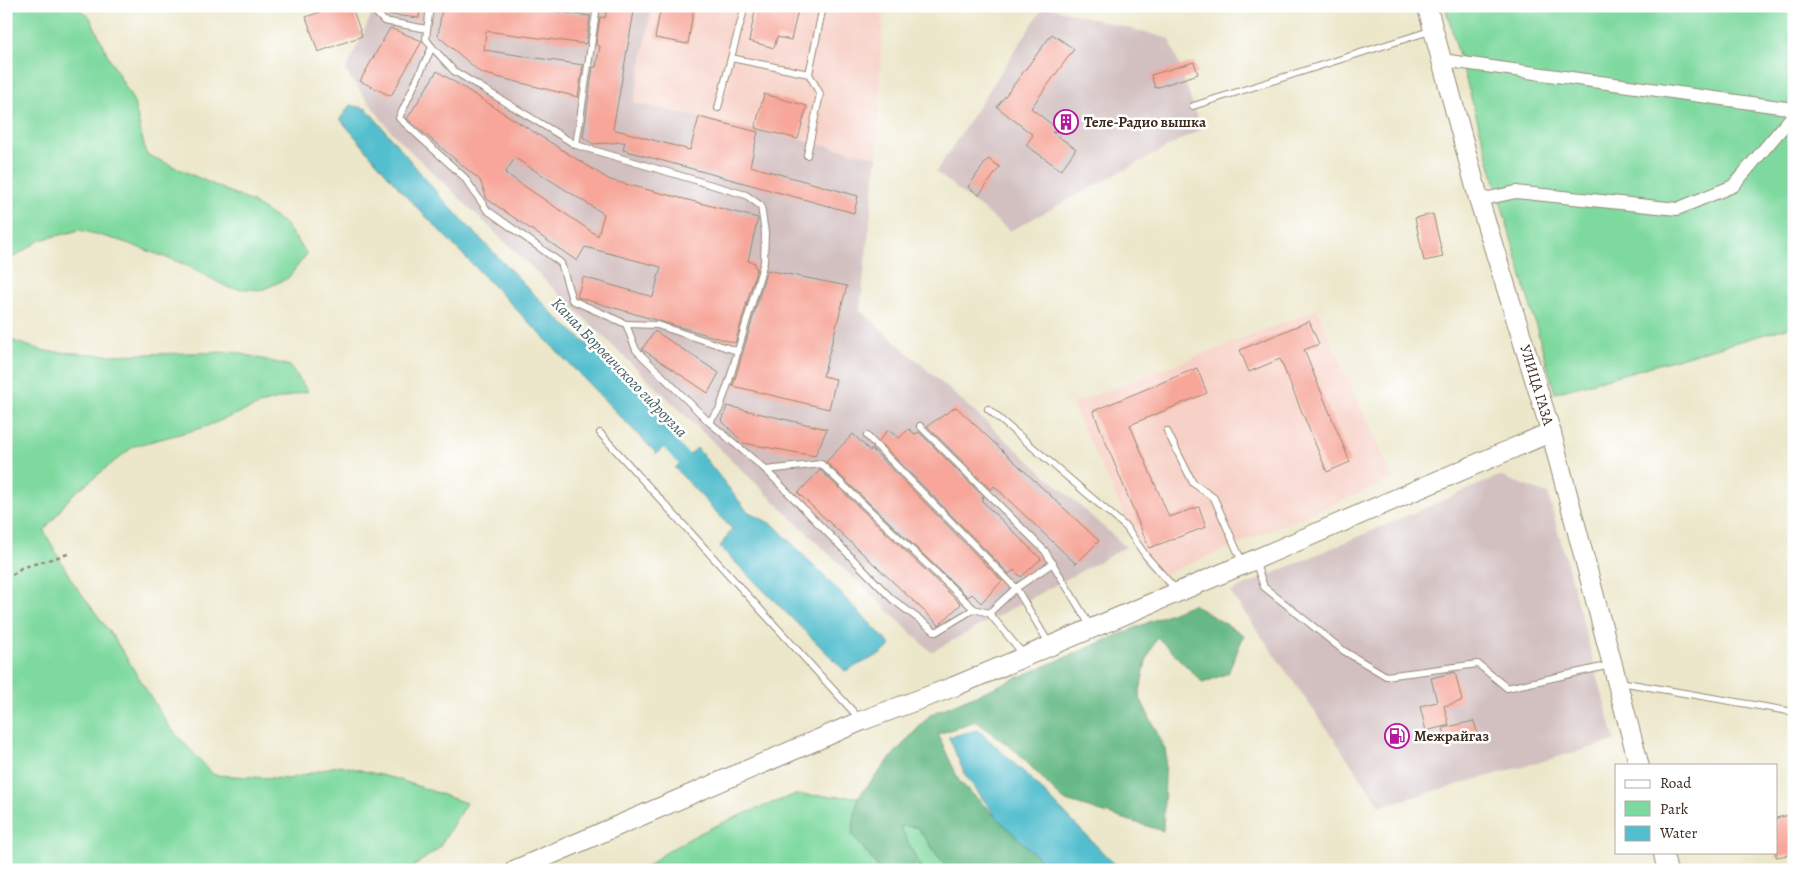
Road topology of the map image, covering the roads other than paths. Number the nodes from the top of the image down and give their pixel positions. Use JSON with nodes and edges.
{"nodes":[{"id":1,"x":370,"y":6,"type":"edge"},
{"id":2,"x":430,"y":6,"type":"edge"},
{"id":3,"x":597,"y":6,"type":"edge"},
{"id":4,"x":744,"y":6,"type":"edge"},
{"id":5,"x":823,"y":6,"type":"edge"},
{"id":6,"x":1427,"y":6,"type":"edge"},
{"id":7,"x":427,"y":29,"type":"junction"},
{"id":8,"x":1434,"y":30,"type":"junction"},
{"id":9,"x":432,"y":47,"type":"junction"},
{"id":10,"x":731,"y":58,"type":"junction"},
{"id":11,"x":1442,"y":60,"type":"junction"},
{"id":12,"x":808,"y":74,"type":"junction"},
{"id":13,"x":1193,"y":106,"type":"dead end"},
{"id":14,"x":718,"y":108,"type":"dead end"},
{"id":15,"x":1794,"y":109,"type":"edge"},
{"id":16,"x":1794,"y":114,"type":"edge"},
{"id":17,"x":576,"y":145,"type":"junction"},
{"id":18,"x":808,"y":155,"type":"dead end"},
{"id":19,"x":1479,"y":200,"type":"junction"},
{"id":20,"x":626,"y":324,"type":"junction"},
{"id":21,"x":736,"y":351,"type":"junction"},
{"id":22,"x":988,"y":409,"type":"dead end"},
{"id":23,"x":710,"y":422,"type":"junction"},
{"id":24,"x":920,"y":426,"type":"dead end"},
{"id":25,"x":1167,"y":430,"type":"dead end"},
{"id":26,"x":1551,"y":432,"type":"junction"},
{"id":27,"x":600,"y":433,"type":"dead end"},
{"id":28,"x":867,"y":436,"type":"dead end"},
{"id":29,"x":766,"y":470,"type":"junction"},
{"id":30,"x":1249,"y":562,"type":"junction"},
{"id":31,"x":1053,"y":563,"type":"junction"},
{"id":32,"x":1016,"y":588,"type":"junction"},
{"id":33,"x":1178,"y":592,"type":"junction"},
{"id":34,"x":974,"y":609,"type":"junction"},
{"id":35,"x":989,"y":613,"type":"junction"},
{"id":36,"x":1092,"y":628,"type":"junction"},
{"id":37,"x":1050,"y":646,"type":"junction"},
{"id":38,"x":1025,"y":656,"type":"junction"},
{"id":39,"x":1614,"y":673,"type":"junction"},
{"id":40,"x":1794,"y":712,"type":"edge"},
{"id":41,"x":862,"y":721,"type":"junction"},
{"id":42,"x":1639,"y":764,"type":"edge"},
{"id":43,"x":1663,"y":854,"type":"edge"},
{"id":44,"x":515,"y":870,"type":"edge"},
{"id":45,"x":1667,"y":870,"type":"edge"}],
"edges":[{"from":1,"to":7,"type":"lane"},
{"from":2,"to":7,"type":"lane"},
{"from":3,"to":17,"type":"lane"},
{"from":4,"to":10,"type":"lane"},
{"from":5,"to":12,"type":"lane"},
{"from":6,"to":8,"type":"main road","name":"УЛИЦА ГАЗА"},
{"from":7,"to":9,"type":"lane"},
{"from":8,"to":11,"type":"main road","name":"УЛИЦА ГАЗА"},
{"from":8,"to":13,"type":"lane"},
{"from":9,"to":17,"type":"lane"},
{"from":9,"to":20,"type":"lane"},
{"from":10,"to":12,"type":"lane"},
{"from":10,"to":14,"type":"lane"},
{"from":11,"to":15,"type":"street"},
{"from":11,"to":19,"type":"main road","name":"УЛИЦА ГАЗА"},
{"from":12,"to":18,"type":"lane"},
{"from":16,"to":19,"type":"street"},
{"from":17,"to":21,"type":"lane"},
{"from":19,"to":26,"type":"main road","name":"УЛИЦА ГАЗА"},
{"from":20,"to":21,"type":"lane"},
{"from":20,"to":23,"type":"lane"},
{"from":21,"to":23,"type":"lane"},
{"from":22,"to":33,"type":"lane"},
{"from":23,"to":29,"type":"lane"},
{"from":24,"to":31,"type":"lane"},
{"from":25,"to":30,"type":"lane"},
{"from":26,"to":30,"type":"main road"},
{"from":26,"to":39,"type":"main road","name":"УЛИЦА ГАЗА"},
{"from":27,"to":41,"type":"lane"},
{"from":28,"to":32,"type":"lane"},
{"from":29,"to":34,"type":"lane"},
{"from":29,"to":34,"type":"lane"},
{"from":30,"to":33,"type":"main road"},
{"from":30,"to":39,"type":"lane"},
{"from":31,"to":32,"type":"lane"},
{"from":31,"to":36,"type":"lane"},
{"from":32,"to":35,"type":"lane"},
{"from":32,"to":37,"type":"lane"},
{"from":33,"to":36,"type":"main road"},
{"from":34,"to":35,"type":"lane"},
{"from":35,"to":38,"type":"lane"},
{"from":36,"to":37,"type":"main road"},
{"from":37,"to":38,"type":"main road"},
{"from":38,"to":41,"type":"main road"},
{"from":39,"to":40,"type":"lane"},
{"from":39,"to":42,"type":"main road","name":"УЛИЦА ГАЗА"},
{"from":41,"to":44,"type":"main road"},
{"from":43,"to":45,"type":"main road"}]}
